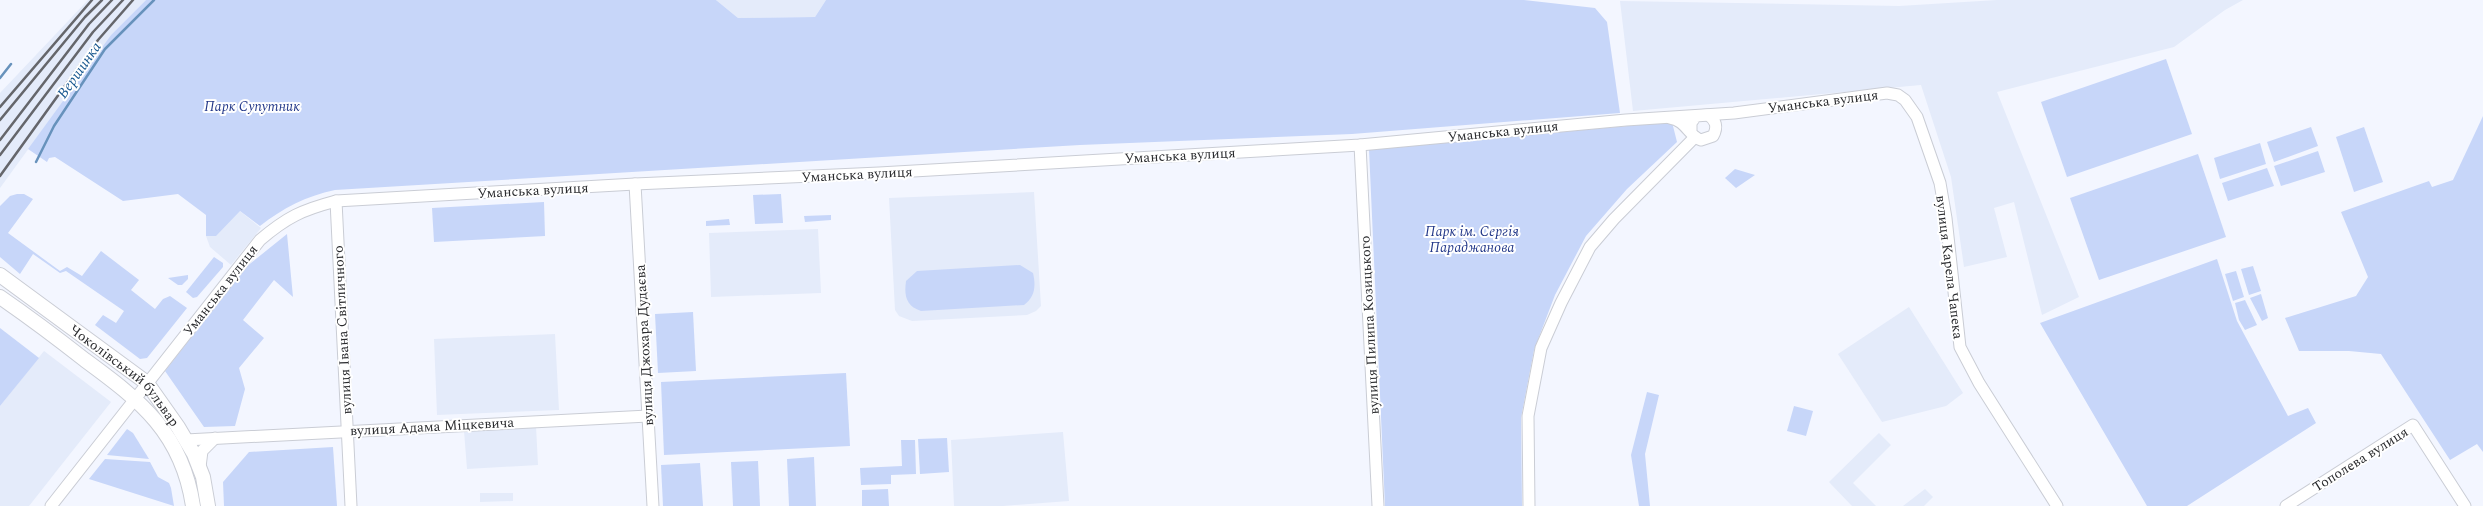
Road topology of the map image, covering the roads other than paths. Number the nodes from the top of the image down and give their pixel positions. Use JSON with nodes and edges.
{"nodes":[{"id":1,"x":1887,"y":93,"type":"joint"},
{"id":2,"x":1734,"y":113,"type":"junction"},
{"id":3,"x":1704,"y":114,"type":"junction"},
{"id":4,"x":1664,"y":117,"type":"junction"},
{"id":5,"x":1716,"y":128,"type":"junction"},
{"id":6,"x":1693,"y":134,"type":"junction"},
{"id":7,"x":1360,"y":145,"type":"junction"},
{"id":8,"x":635,"y":184,"type":"junction"},
{"id":9,"x":336,"y":201,"type":"junction"},
{"id":10,"x":0,"y":275,"type":"edge"},
{"id":11,"x":0,"y":297,"type":"edge"},
{"id":12,"x":147,"y":383,"type":"junction"},
{"id":13,"x":135,"y":398,"type":"junction"},
{"id":14,"x":648,"y":416,"type":"junction"},
{"id":15,"x":348,"y":430,"type":"junction"},
{"id":16,"x":215,"y":438,"type":"junction"},
{"id":17,"x":186,"y":440,"type":"junction"},
{"id":18,"x":200,"y":468,"type":"junction"},
{"id":19,"x":51,"y":506,"type":"edge"},
{"id":20,"x":193,"y":506,"type":"edge"},
{"id":21,"x":208,"y":506,"type":"edge"},
{"id":22,"x":351,"y":506,"type":"edge"},
{"id":23,"x":653,"y":506,"type":"edge"},
{"id":24,"x":1378,"y":506,"type":"edge"},
{"id":25,"x":1529,"y":506,"type":"edge"},
{"id":26,"x":2057,"y":506,"type":"edge"},
{"id":27,"x":2286,"y":506,"type":"edge"},
{"id":28,"x":2465,"y":506,"type":"edge"}],
"edges":[{"from":1,"to":2,"type":"street","name":"Уманська вулиця"},
{"from":1,"to":26,"type":"street","name":"вулиця Карела Чапека"},
{"from":2,"to":3,"type":"street","name":"Уманська вулиця"},
{"from":2,"to":5,"type":"street"},
{"from":3,"to":4,"type":"street","name":"Уманська вулиця"},
{"from":3,"to":5,"type":"street"},
{"from":3,"to":6,"type":"street"},
{"from":4,"to":6,"type":"street","name":"Уманська вулиця"},
{"from":4,"to":7,"type":"street","name":"Уманська вулиця"},
{"from":5,"to":6,"type":"street"},
{"from":6,"to":25,"type":"street"},
{"from":7,"to":8,"type":"street","name":"Уманська вулиця"},
{"from":7,"to":24,"type":"street","name":"вулиця Пилипа Козицького"},
{"from":8,"to":9,"type":"street","name":"Уманська вулиця"},
{"from":8,"to":14,"type":"street","name":"вулиця Джохара Дудаєва"},
{"from":9,"to":12,"type":"street","name":"Уманська вулиця"},
{"from":9,"to":15,"type":"street","name":"вулиця Івана Світличного"},
{"from":10,"to":12,"type":"main road","name":"Чоколівський бульвар"},
{"from":11,"to":13,"type":"main road","name":"Чоколівський бульвар"},
{"from":12,"to":13,"type":"street","name":"Уманська вулиця"},
{"from":12,"to":17,"type":"main road","name":"Чоколівський бульвар"},
{"from":13,"to":19,"type":"street","name":"Уманська вулиця"},
{"from":13,"to":20,"type":"main road","name":"Чоколівський бульвар"},
{"from":14,"to":15,"type":"street","name":"вулиця Адама Міцкевича"},
{"from":14,"to":23,"type":"street","name":"вулиця Джохара Дудаєва"},
{"from":15,"to":16,"type":"street","name":"вулиця Адама Міцкевича"},
{"from":15,"to":22,"type":"street","name":"вулиця Івана Світличного"},
{"from":16,"to":17,"type":"street","name":"вулиця Адама Міцкевича"},
{"from":16,"to":18,"type":"street"},
{"from":17,"to":18,"type":"main road","name":"Чоколівський бульвар"},
{"from":18,"to":21,"type":"main road","name":"Чоколівський бульвар"},
{"from":27,"to":28,"type":"street","name":"Тополева вулиця"}]}
